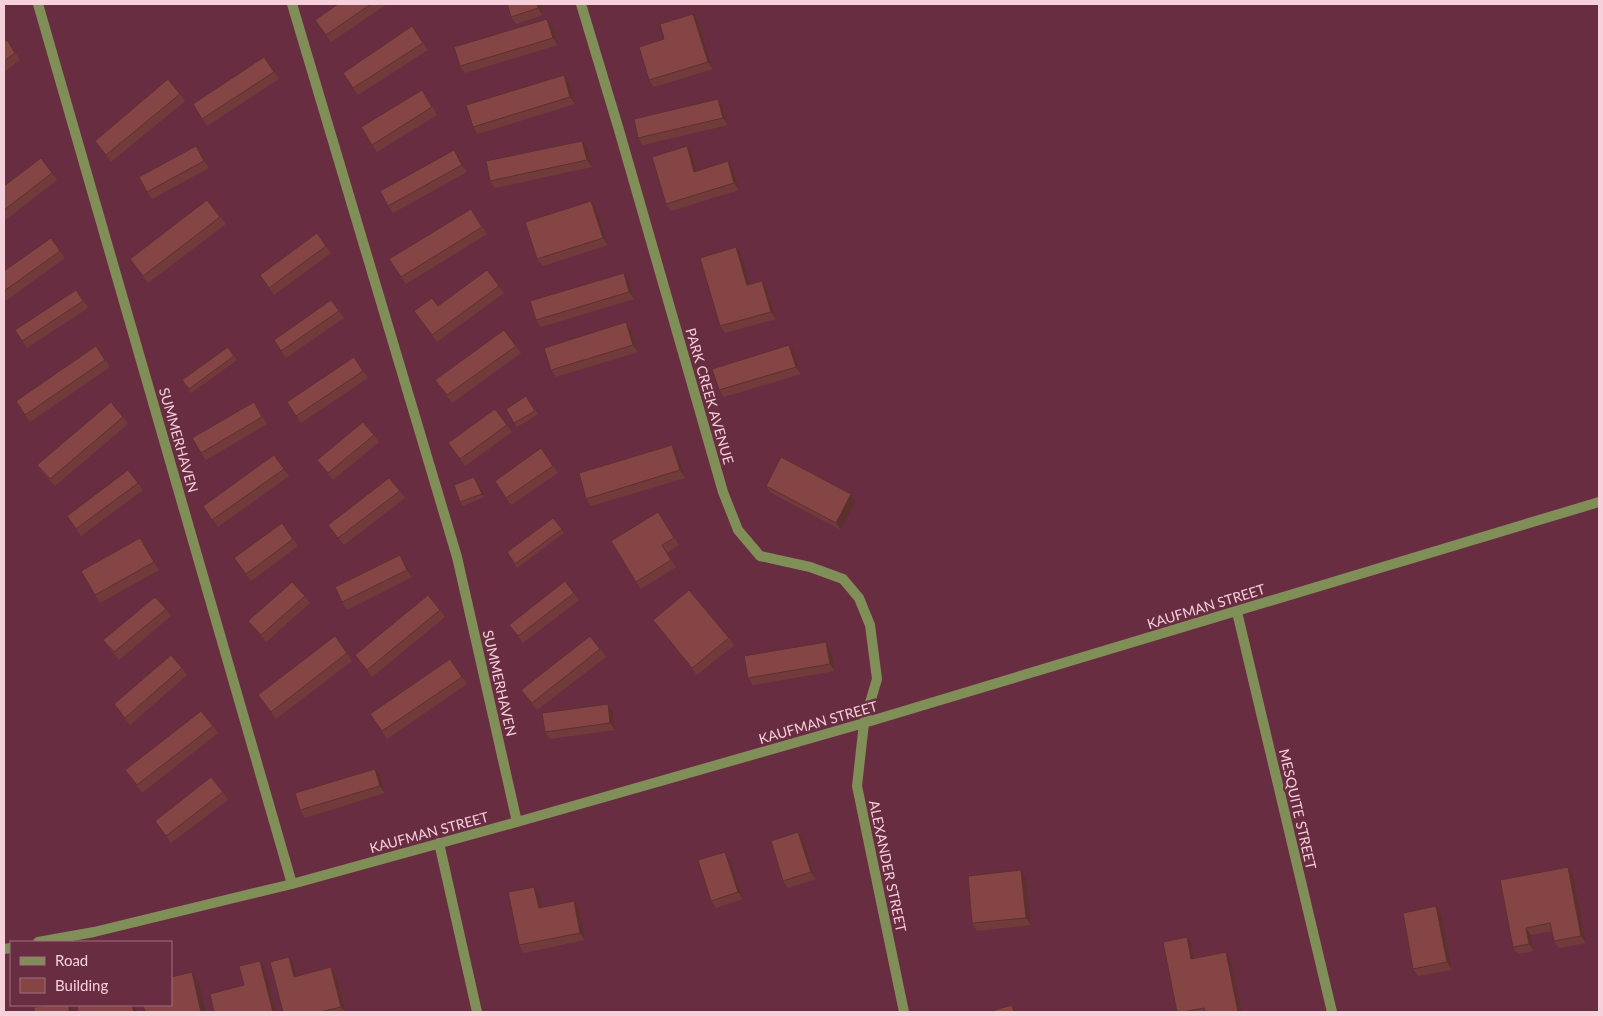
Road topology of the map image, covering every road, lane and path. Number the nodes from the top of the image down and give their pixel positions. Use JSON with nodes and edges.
{"nodes":[{"id":1,"x":38,"y":4,"type":"edge"},
{"id":2,"x":292,"y":4,"type":"edge"},
{"id":3,"x":581,"y":4,"type":"edge"},
{"id":4,"x":1599,"y":502,"type":"edge"},
{"id":5,"x":1237,"y":612,"type":"junction"},
{"id":6,"x":864,"y":723,"type":"junction"},
{"id":7,"x":518,"y":822,"type":"junction"},
{"id":8,"x":440,"y":843,"type":"junction"},
{"id":9,"x":292,"y":884,"type":"junction"},
{"id":10,"x":44,"y":941,"type":"edge"},
{"id":11,"x":477,"y":1012,"type":"edge"},
{"id":12,"x":904,"y":1012,"type":"edge"},
{"id":13,"x":1332,"y":1012,"type":"edge"}],
"edges":[{"from":1,"to":9,"type":"street","name":"SUMMERHAVEN"},
{"from":2,"to":7,"type":"street","name":"SUMMERHAVEN"},
{"from":3,"to":6,"type":"street","name":"PARK CREEK AVENUE"},
{"from":4,"to":5,"type":"street","name":"KAUFMAN STREET"},
{"from":5,"to":6,"type":"street","name":"KAUFMAN STREET"},
{"from":5,"to":13,"type":"street","name":"MESQUITE STREET"},
{"from":6,"to":7,"type":"street","name":"KAUFMAN STREET"},
{"from":6,"to":12,"type":"street","name":"ALEXANDER STREET"},
{"from":7,"to":8,"type":"street","name":"KAUFMAN STREET"},
{"from":8,"to":9,"type":"street","name":"KAUFMAN STREET"},
{"from":8,"to":11,"type":"street"},
{"from":9,"to":10,"type":"street","name":"KAUFMAN STREET"}]}
